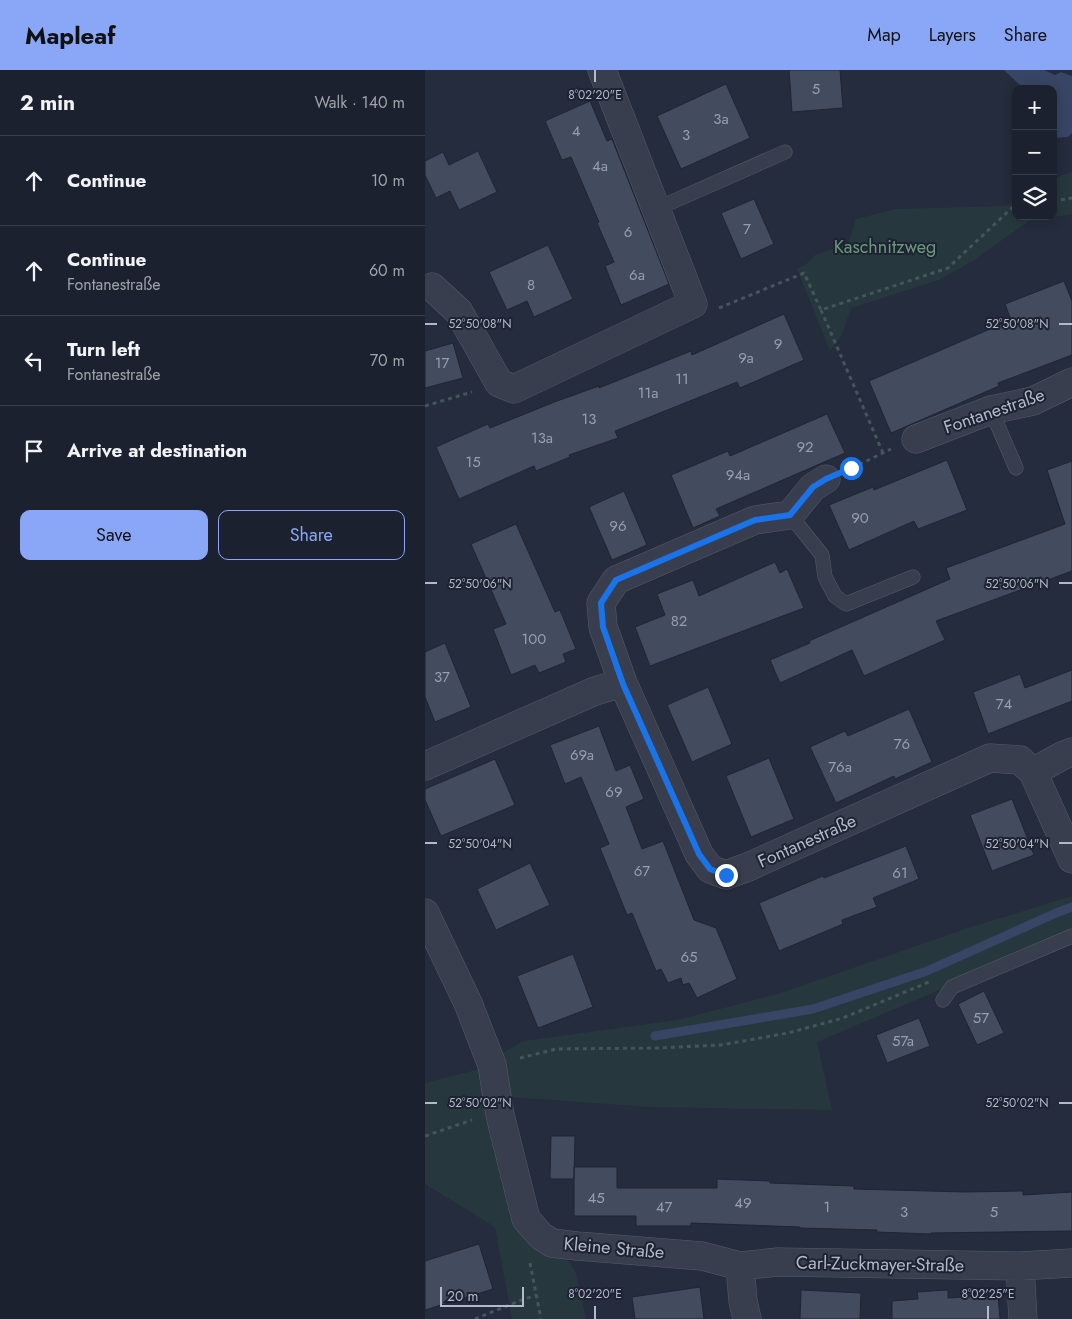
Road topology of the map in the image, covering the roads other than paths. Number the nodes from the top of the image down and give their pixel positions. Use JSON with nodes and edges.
{"nodes":[{"id":1,"x":602,"y":70,"type":"edge"},
{"id":2,"x":785,"y":152,"type":"dead end"},
{"id":3,"x":656,"y":208,"type":"junction"},
{"id":4,"x":432,"y":287,"type":"dead end"},
{"id":5,"x":1072,"y":382,"type":"edge"},
{"id":6,"x":991,"y":410,"type":"junction"},
{"id":7,"x":916,"y":439,"type":"road end"},
{"id":8,"x":1016,"y":468,"type":"dead end"},
{"id":9,"x":826,"y":479,"type":"road end"},
{"id":10,"x":790,"y":515,"type":"junction"},
{"id":11,"x":913,"y":577,"type":"dead end"},
{"id":12,"x":623,"y":684,"type":"junction"},
{"id":13,"x":1072,"y":752,"type":"edge"},
{"id":14,"x":425,"y":766,"type":"edge"},
{"id":15,"x":1033,"y":772,"type":"junction"},
{"id":16,"x":1072,"y":859,"type":"edge"},
{"id":17,"x":427,"y":920,"type":"edge"},
{"id":18,"x":1072,"y":936,"type":"edge"},
{"id":19,"x":943,"y":1000,"type":"dead end"},
{"id":20,"x":1072,"y":1263,"type":"edge"},
{"id":21,"x":740,"y":1266,"type":"junction"},
{"id":22,"x":1020,"y":1266,"type":"junction"},
{"id":23,"x":747,"y":1319,"type":"edge"},
{"id":24,"x":1023,"y":1319,"type":"edge"}],
"edges":[{"from":1,"to":3,"type":"street"},
{"from":2,"to":3,"type":"lane"},
{"from":3,"to":4,"type":"street"},
{"from":5,"to":6,"type":"street","name":"Fontanestraße"},
{"from":6,"to":7,"type":"street","name":"Fontanestraße"},
{"from":6,"to":8,"type":"lane"},
{"from":9,"to":10,"type":"street"},
{"from":10,"to":11,"type":"lane"},
{"from":10,"to":12,"type":"street","name":"Fontanestraße"},
{"from":12,"to":14,"type":"street"},
{"from":12,"to":15,"type":"street","name":"Fontanestraße"},
{"from":13,"to":15,"type":"street"},
{"from":15,"to":16,"type":"street"},
{"from":17,"to":21,"type":"street","name":"Kleine Straße"},
{"from":18,"to":19,"type":"lane"},
{"from":20,"to":22,"type":"street","name":"Carl-Zuckmayer-Straße"},
{"from":21,"to":22,"type":"street","name":"Carl-Zuckmayer-Straße"},
{"from":21,"to":23,"type":"street"},
{"from":22,"to":24,"type":"street"}]}
